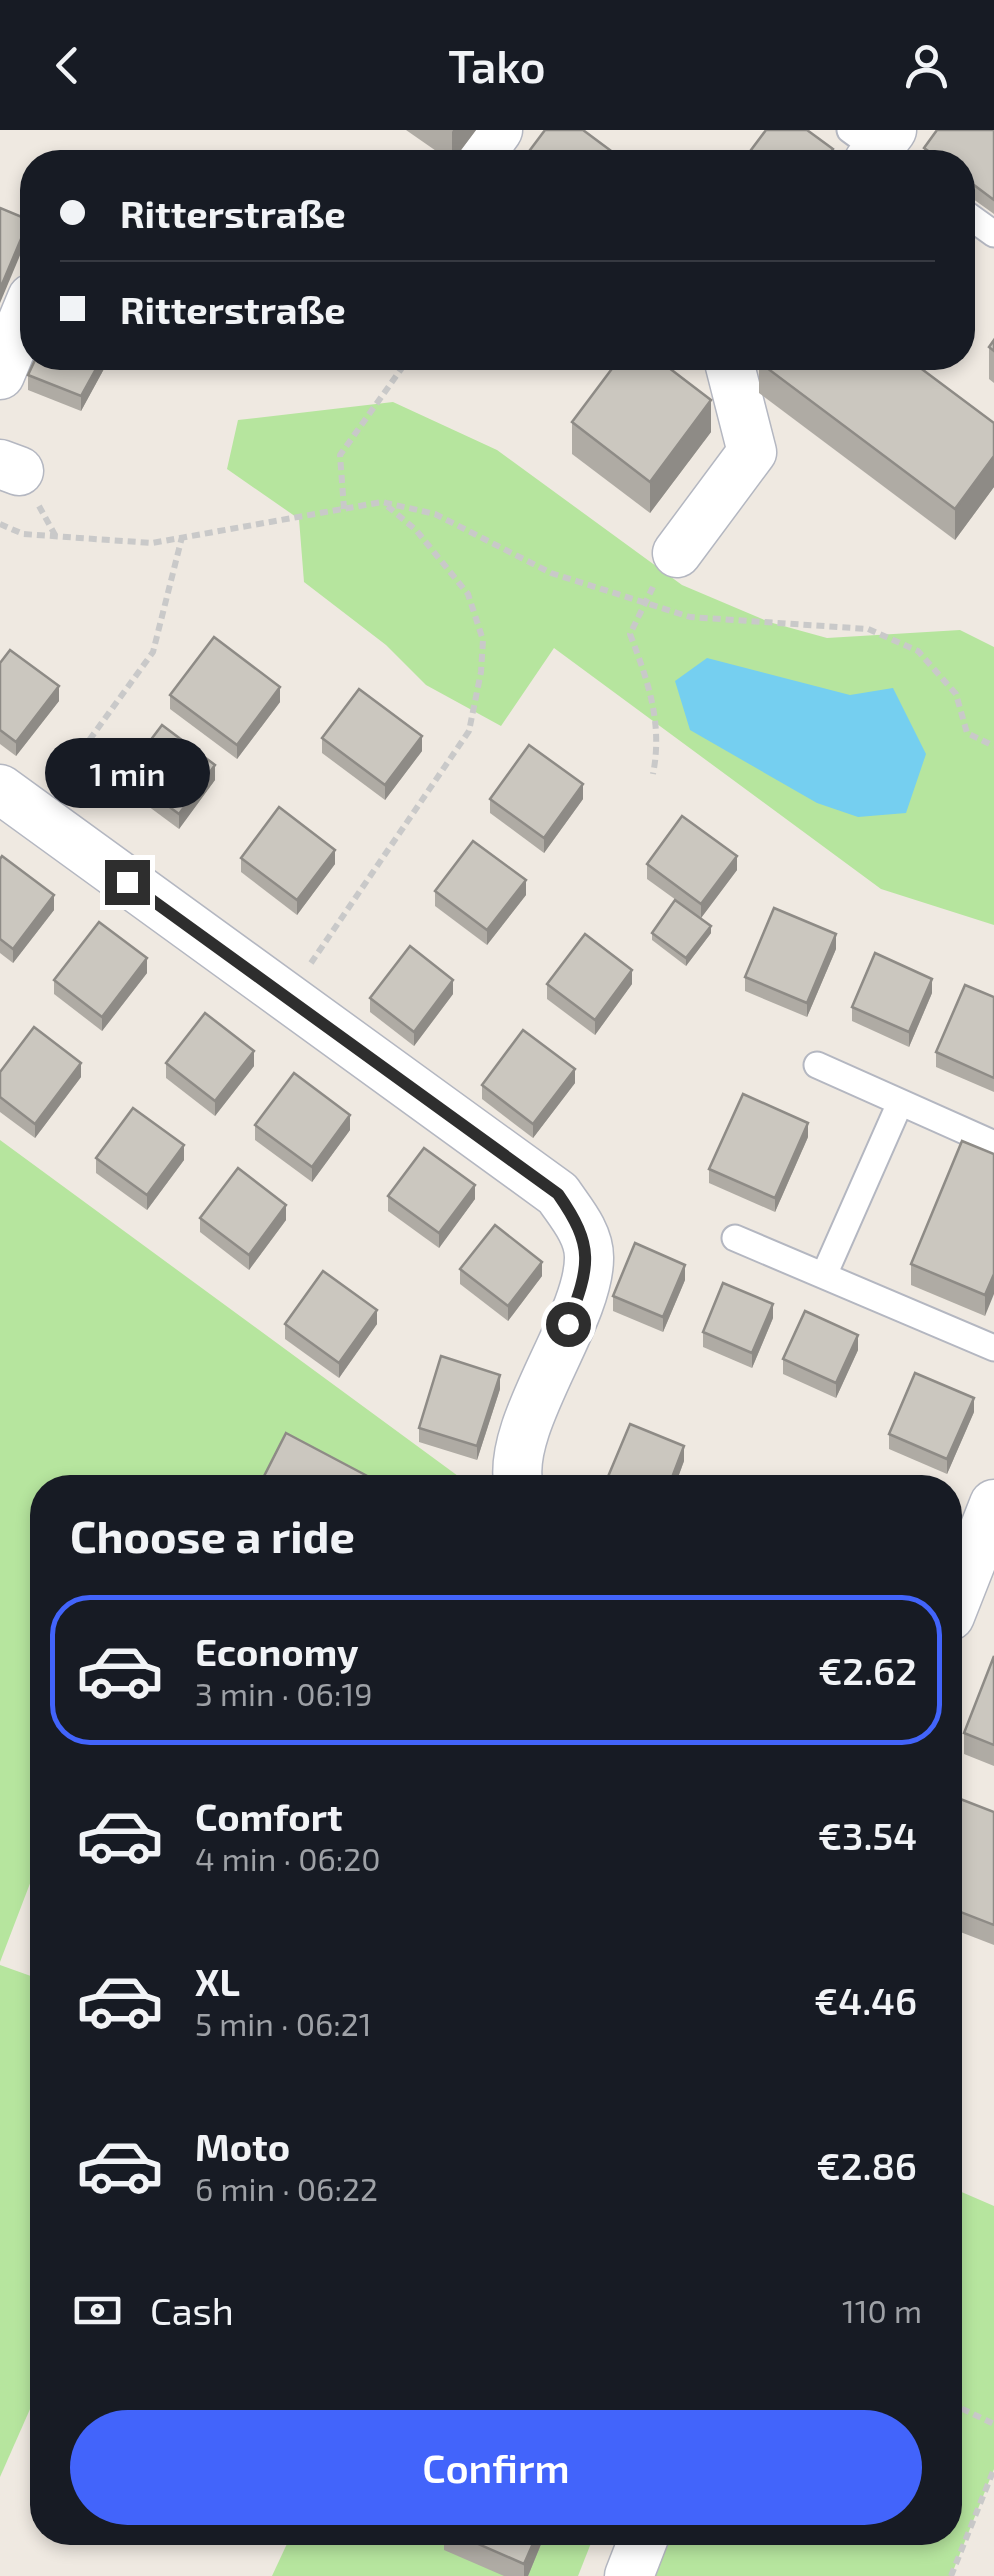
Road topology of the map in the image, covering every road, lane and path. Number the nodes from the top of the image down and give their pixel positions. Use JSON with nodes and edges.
{"nodes":[{"id":1,"x":20,"y":327,"type":"edge"},
{"id":2,"x":400,"y":370,"type":"edge"},
{"id":3,"x":731,"y":370,"type":"edge"},
{"id":4,"x":0,"y":375,"type":"edge"},
{"id":5,"x":382,"y":502,"type":"junction"},
{"id":6,"x":344,"y":509,"type":"junction"},
{"id":7,"x":0,"y":524,"type":"edge"},
{"id":8,"x":182,"y":537,"type":"junction"},
{"id":9,"x":677,"y":554,"type":"dead end"},
{"id":10,"x":641,"y":604,"type":"junction"},
{"id":11,"x":994,"y":746,"type":"edge"},
{"id":12,"x":653,"y":774,"type":"dead end"},
{"id":13,"x":18,"y":802,"type":"edge"},
{"id":14,"x":288,"y":998,"type":"junction"},
{"id":15,"x":817,"y":1065,"type":"dead end"},
{"id":16,"x":900,"y":1102,"type":"junction"},
{"id":17,"x":994,"y":1144,"type":"edge"},
{"id":18,"x":735,"y":1238,"type":"dead end"},
{"id":19,"x":824,"y":1275,"type":"junction"},
{"id":20,"x":994,"y":1348,"type":"edge"},
{"id":21,"x":519,"y":1475,"type":"edge"},
{"id":22,"x":994,"y":1504,"type":"edge"},
{"id":23,"x":962,"y":1585,"type":"edge"},
{"id":24,"x":962,"y":2409,"type":"edge"},
{"id":25,"x":994,"y":2424,"type":"edge"},
{"id":26,"x":994,"y":2469,"type":"edge"},
{"id":27,"x":641,"y":2545,"type":"edge"},
{"id":28,"x":629,"y":2576,"type":"edge"},
{"id":29,"x":951,"y":2576,"type":"edge"}],
"edges":[{"from":1,"to":4,"type":"street"},
{"from":2,"to":6,"type":"path"},
{"from":3,"to":9,"type":"street"},
{"from":5,"to":6,"type":"path"},
{"from":5,"to":10,"type":"path"},
{"from":5,"to":14,"type":"path"},
{"from":6,"to":8,"type":"path"},
{"from":7,"to":8,"type":"path"},
{"from":8,"to":13,"type":"path"},
{"from":10,"to":11,"type":"path"},
{"from":10,"to":12,"type":"path"},
{"from":13,"to":14,"type":"street"},
{"from":14,"to":21,"type":"street"},
{"from":15,"to":16,"type":"lane"},
{"from":16,"to":17,"type":"lane"},
{"from":16,"to":19,"type":"lane"},
{"from":18,"to":19,"type":"lane"},
{"from":19,"to":20,"type":"lane"},
{"from":22,"to":23,"type":"street"},
{"from":24,"to":25,"type":"path"},
{"from":26,"to":29,"type":"path"},
{"from":27,"to":28,"type":"street"}]}
